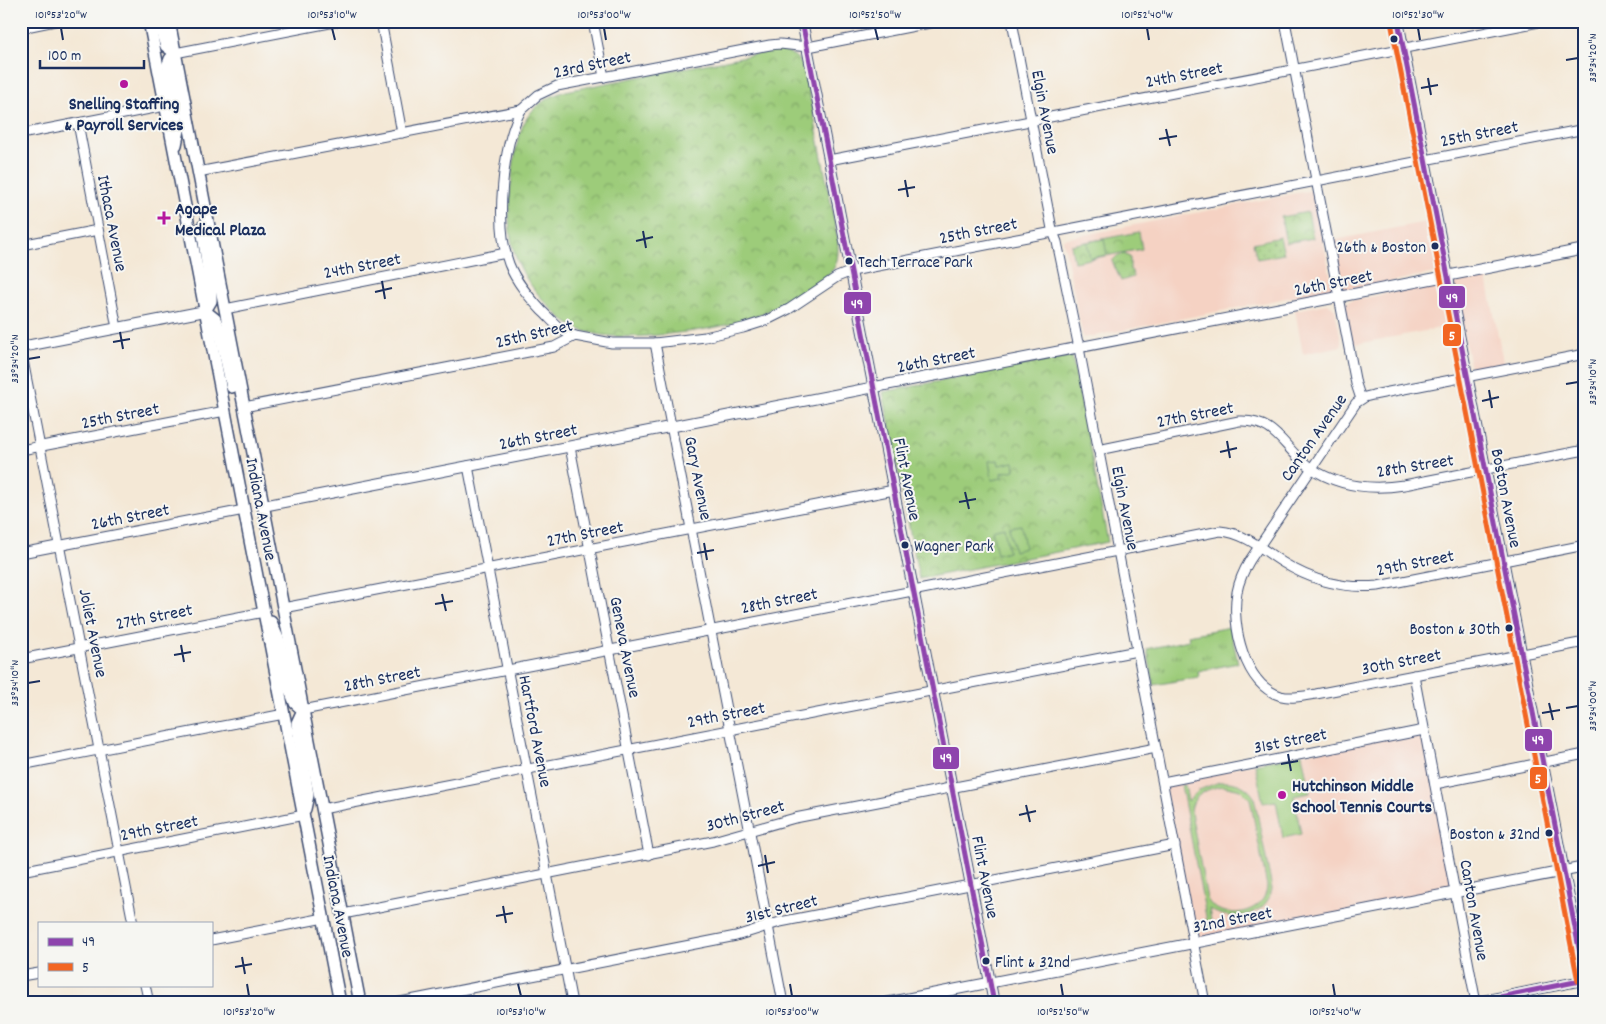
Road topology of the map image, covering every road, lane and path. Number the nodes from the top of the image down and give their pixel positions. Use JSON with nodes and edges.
{"nodes":[{"id":1,"x":55,"y":21,"type":"edge"},
{"id":2,"x":149,"y":21,"type":"edge"},
{"id":3,"x":158,"y":21,"type":"edge"},
{"id":4,"x":169,"y":21,"type":"edge"},
{"id":5,"x":340,"y":21,"type":"edge"},
{"id":6,"x":381,"y":21,"type":"edge"},
{"id":7,"x":593,"y":21,"type":"edge"},
{"id":8,"x":802,"y":21,"type":"edge"},
{"id":9,"x":940,"y":21,"type":"edge"},
{"id":10,"x":1012,"y":21,"type":"edge"},
{"id":11,"x":1286,"y":21,"type":"edge"},
{"id":12,"x":1398,"y":21,"type":"edge"},
{"id":13,"x":1544,"y":21,"type":"edge"},
{"id":14,"x":21,"y":28,"type":"edge"},
{"id":15,"x":808,"y":47,"type":"junction"},
{"id":16,"x":1403,"y":49,"type":"junction"},
{"id":17,"x":175,"y":53,"type":"junction"},
{"id":18,"x":1295,"y":70,"type":"junction"},
{"id":19,"x":604,"y":77,"type":"junction"},
{"id":20,"x":165,"y":106,"type":"junction"},
{"id":21,"x":521,"y":110,"type":"junction"},
{"id":22,"x":1031,"y":121,"type":"junction"},
{"id":23,"x":78,"y":123,"type":"junction"},
{"id":24,"x":1585,"y":129,"type":"edge"},
{"id":25,"x":402,"y":133,"type":"junction"},
{"id":26,"x":21,"y":134,"type":"edge"},
{"id":27,"x":175,"y":154,"type":"junction"},
{"id":28,"x":829,"y":160,"type":"junction"},
{"id":29,"x":1424,"y":160,"type":"junction"},
{"id":30,"x":198,"y":172,"type":"junction"},
{"id":31,"x":1317,"y":181,"type":"junction"},
{"id":32,"x":98,"y":230,"type":"junction"},
{"id":33,"x":1054,"y":232,"type":"junction"},
{"id":34,"x":21,"y":245,"type":"edge"},
{"id":35,"x":1585,"y":249,"type":"edge"},
{"id":36,"x":506,"y":253,"type":"junction"},
{"id":37,"x":852,"y":271,"type":"junction"},
{"id":38,"x":1447,"y":276,"type":"junction"},
{"id":39,"x":1340,"y":297,"type":"junction"},
{"id":40,"x":225,"y":308,"type":"junction"},
{"id":41,"x":206,"y":311,"type":"junction"},
{"id":42,"x":117,"y":328,"type":"junction"},
{"id":43,"x":575,"y":336,"type":"junction"},
{"id":44,"x":656,"y":343,"type":"junction"},
{"id":45,"x":21,"y":348,"type":"edge"},
{"id":46,"x":1079,"y":348,"type":"junction"},
{"id":47,"x":1585,"y":354,"type":"edge"},
{"id":48,"x":1467,"y":377,"type":"junction"},
{"id":49,"x":874,"y":387,"type":"junction"},
{"id":50,"x":1361,"y":399,"type":"junction"},
{"id":51,"x":244,"y":407,"type":"junction"},
{"id":52,"x":225,"y":411,"type":"junction"},
{"id":53,"x":672,"y":427,"type":"junction"},
{"id":54,"x":570,"y":446,"type":"junction"},
{"id":55,"x":40,"y":447,"type":"junction"},
{"id":56,"x":21,"y":450,"type":"edge"},
{"id":57,"x":1098,"y":450,"type":"junction"},
{"id":58,"x":1585,"y":450,"type":"edge"},
{"id":59,"x":468,"y":466,"type":"junction"},
{"id":60,"x":1311,"y":468,"type":"junction"},
{"id":61,"x":1485,"y":470,"type":"junction"},
{"id":62,"x":894,"y":490,"type":"junction"},
{"id":63,"x":263,"y":506,"type":"junction"},
{"id":64,"x":244,"y":510,"type":"junction"},
{"id":65,"x":692,"y":529,"type":"junction"},
{"id":66,"x":60,"y":546,"type":"junction"},
{"id":67,"x":1259,"y":546,"type":"junction"},
{"id":68,"x":1585,"y":546,"type":"edge"},
{"id":69,"x":590,"y":549,"type":"junction"},
{"id":70,"x":1117,"y":551,"type":"junction"},
{"id":71,"x":21,"y":553,"type":"edge"},
{"id":72,"x":1503,"y":561,"type":"junction"},
{"id":73,"x":488,"y":568,"type":"junction"},
{"id":74,"x":913,"y":591,"type":"junction"},
{"id":75,"x":283,"y":608,"type":"junction"},
{"id":76,"x":264,"y":612,"type":"junction"},
{"id":77,"x":712,"y":630,"type":"junction"},
{"id":78,"x":1585,"y":642,"type":"edge"},
{"id":79,"x":80,"y":647,"type":"junction"},
{"id":80,"x":610,"y":650,"type":"junction"},
{"id":81,"x":1137,"y":651,"type":"junction"},
{"id":82,"x":1521,"y":654,"type":"junction"},
{"id":83,"x":21,"y":659,"type":"edge"},
{"id":84,"x":507,"y":670,"type":"junction"},
{"id":85,"x":1414,"y":675,"type":"junction"},
{"id":86,"x":933,"y":690,"type":"junction"},
{"id":87,"x":1281,"y":696,"type":"joint"},
{"id":88,"x":303,"y":710,"type":"junction"},
{"id":89,"x":284,"y":714,"type":"junction"},
{"id":90,"x":731,"y":730,"type":"junction"},
{"id":91,"x":1424,"y":730,"type":"junction"},
{"id":92,"x":1156,"y":748,"type":"junction"},
{"id":93,"x":629,"y":749,"type":"junction"},
{"id":94,"x":100,"y":750,"type":"junction"},
{"id":95,"x":1585,"y":754,"type":"edge"},
{"id":96,"x":1542,"y":763,"type":"junction"},
{"id":97,"x":21,"y":765,"type":"edge"},
{"id":98,"x":527,"y":769,"type":"junction"},
{"id":99,"x":1163,"y":782,"type":"junction"},
{"id":100,"x":1435,"y":784,"type":"junction"},
{"id":101,"x":952,"y":788,"type":"junction"},
{"id":102,"x":322,"y":809,"type":"junction"},
{"id":103,"x":304,"y":815,"type":"junction"},
{"id":104,"x":751,"y":830,"type":"junction"},
{"id":105,"x":1175,"y":845,"type":"junction"},
{"id":106,"x":120,"y":851,"type":"junction"},
{"id":107,"x":649,"y":855,"type":"junction"},
{"id":108,"x":1585,"y":867,"type":"edge"},
{"id":109,"x":21,"y":870,"type":"edge"},
{"id":110,"x":1564,"y":871,"type":"junction"},
{"id":111,"x":547,"y":874,"type":"junction"},
{"id":112,"x":971,"y":885,"type":"junction"},
{"id":113,"x":1454,"y":892,"type":"junction"},
{"id":114,"x":343,"y":914,"type":"junction"},
{"id":115,"x":324,"y":918,"type":"junction"},
{"id":116,"x":133,"y":922,"type":"edge"},
{"id":117,"x":769,"y":926,"type":"junction"},
{"id":118,"x":212,"y":940,"type":"edge"},
{"id":119,"x":1193,"y":943,"type":"junction"},
{"id":120,"x":566,"y":969,"type":"junction"},
{"id":121,"x":38,"y":973,"type":"edge"},
{"id":122,"x":21,"y":976,"type":"edge"},
{"id":123,"x":1585,"y":980,"type":"edge"},
{"id":124,"x":989,"y":982,"type":"junction"},
{"id":125,"x":146,"y":986,"type":"edge"},
{"id":126,"x":1474,"y":1002,"type":"edge"},
{"id":127,"x":149,"y":1003,"type":"edge"},
{"id":128,"x":340,"y":1003,"type":"edge"},
{"id":129,"x":360,"y":1003,"type":"edge"},
{"id":130,"x":395,"y":1003,"type":"edge"},
{"id":131,"x":572,"y":1003,"type":"edge"},
{"id":132,"x":783,"y":1003,"type":"edge"},
{"id":133,"x":885,"y":1003,"type":"edge"},
{"id":134,"x":994,"y":1003,"type":"edge"},
{"id":135,"x":1205,"y":1003,"type":"edge"}],
"edges":[{"from":1,"to":14,"type":"street"},
{"from":2,"to":20,"type":"main road","name":"Indiana Avenue"},
{"from":3,"to":17,"type":"main road"},
{"from":4,"to":17,"type":"main road","name":"Indiana Avenue"},
{"from":5,"to":17,"type":"street"},
{"from":6,"to":25,"type":"street"},
{"from":7,"to":19,"type":"street"},
{"from":8,"to":15,"type":"street","name":"Flint Avenue"},
{"from":9,"to":15,"type":"street","name":"23rd Street"},
{"from":10,"to":22,"type":"street","name":"Elgin Avenue"},
{"from":11,"to":18,"type":"street","name":"Canton Avenue"},
{"from":12,"to":16,"type":"street","name":"Boston Avenue"},
{"from":13,"to":16,"type":"street","name":"24th Street"},
{"from":15,"to":19,"type":"street","name":"23rd Street"},
{"from":15,"to":28,"type":"street","name":"Flint Avenue"},
{"from":16,"to":18,"type":"street","name":"24th Street"},
{"from":16,"to":29,"type":"street","name":"Boston Avenue"},
{"from":17,"to":27,"type":"main road"},
{"from":17,"to":30,"type":"main road","name":"Indiana Avenue"},
{"from":18,"to":22,"type":"street","name":"24th Street"},
{"from":18,"to":31,"type":"street","name":"Canton Avenue"},
{"from":19,"to":21,"type":"street","name":"23rd Street"},
{"from":20,"to":23,"type":"street"},
{"from":20,"to":27,"type":"main road","name":"Indiana Avenue"},
{"from":21,"to":25,"type":"street","name":"23rd Street"},
{"from":21,"to":36,"type":"street"},
{"from":22,"to":28,"type":"street","name":"24th Street"},
{"from":22,"to":33,"type":"street","name":"Elgin Avenue"},
{"from":23,"to":26,"type":"street"},
{"from":23,"to":32,"type":"street","name":"Ithaca Avenue"},
{"from":24,"to":29,"type":"street","name":"25th Street"},
{"from":25,"to":30,"type":"street","name":"23rd Street"},
{"from":27,"to":41,"type":"main road","name":"Indiana Avenue"},
{"from":28,"to":37,"type":"street","name":"Flint Avenue"},
{"from":29,"to":31,"type":"street","name":"25th Street"},
{"from":29,"to":38,"type":"street","name":"Boston Avenue"},
{"from":30,"to":40,"type":"main road","name":"Indiana Avenue"},
{"from":30,"to":41,"type":"main road"},
{"from":31,"to":33,"type":"street","name":"25th Street"},
{"from":31,"to":39,"type":"street","name":"Canton Avenue"},
{"from":32,"to":34,"type":"street"},
{"from":32,"to":42,"type":"street","name":"Ithaca Avenue"},
{"from":33,"to":37,"type":"street","name":"25th Street"},
{"from":33,"to":46,"type":"street","name":"Elgin Avenue"},
{"from":35,"to":38,"type":"street","name":"26th Street"},
{"from":36,"to":40,"type":"street","name":"24th Street"},
{"from":36,"to":43,"type":"street"},
{"from":37,"to":44,"type":"street","name":"25th Street"},
{"from":37,"to":49,"type":"street","name":"Flint Avenue"},
{"from":38,"to":39,"type":"street","name":"26th Street"},
{"from":38,"to":48,"type":"street","name":"Boston Avenue"},
{"from":39,"to":46,"type":"street","name":"26th Street"},
{"from":39,"to":50,"type":"street","name":"Canton Avenue"},
{"from":40,"to":51,"type":"main road","name":"Indiana Avenue"},
{"from":41,"to":42,"type":"street"},
{"from":41,"to":51,"type":"main road"},
{"from":41,"to":52,"type":"main road","name":"Indiana Avenue"},
{"from":42,"to":45,"type":"street"},
{"from":43,"to":44,"type":"street","name":"25th Street"},
{"from":43,"to":51,"type":"street","name":"25th Street"},
{"from":44,"to":53,"type":"street","name":"Gary Avenue"},
{"from":45,"to":55,"type":"street","name":"Joliet Avenue"},
{"from":46,"to":49,"type":"street","name":"26th Street"},
{"from":46,"to":57,"type":"street","name":"Elgin Avenue"},
{"from":47,"to":48,"type":"street"},
{"from":48,"to":50,"type":"street"},
{"from":48,"to":61,"type":"street","name":"Boston Avenue"},
{"from":49,"to":53,"type":"street","name":"26th Street"},
{"from":49,"to":62,"type":"street","name":"Flint Avenue"},
{"from":50,"to":60,"type":"street","name":"Canton Avenue"},
{"from":51,"to":63,"type":"main road","name":"Indiana Avenue"},
{"from":52,"to":55,"type":"street","name":"25th Street"},
{"from":52,"to":64,"type":"main road","name":"Indiana Avenue"},
{"from":53,"to":54,"type":"street","name":"26th Street"},
{"from":53,"to":65,"type":"street","name":"Gary Avenue"},
{"from":54,"to":59,"type":"street","name":"26th Street"},
{"from":54,"to":69,"type":"street","name":"Geneva Avenue"},
{"from":55,"to":56,"type":"street","name":"25th Street"},
{"from":55,"to":66,"type":"street","name":"Joliet Avenue"},
{"from":57,"to":60,"type":"street","name":"27th Street"},
{"from":57,"to":70,"type":"street","name":"Elgin Avenue"},
{"from":58,"to":61,"type":"street","name":"28th Street"},
{"from":59,"to":63,"type":"street","name":"26th Street"},
{"from":59,"to":73,"type":"street","name":"Hartford Avenue"},
{"from":60,"to":61,"type":"street","name":"28th Street"},
{"from":60,"to":67,"type":"street","name":"Canton Avenue"},
{"from":61,"to":72,"type":"street","name":"Boston Avenue"},
{"from":62,"to":65,"type":"street","name":"27th Street"},
{"from":62,"to":74,"type":"street","name":"Flint Avenue"},
{"from":63,"to":75,"type":"main road","name":"Indiana Avenue"},
{"from":64,"to":66,"type":"street","name":"26th Street"},
{"from":64,"to":76,"type":"main road","name":"Indiana Avenue"},
{"from":65,"to":69,"type":"street","name":"27th Street"},
{"from":65,"to":77,"type":"street","name":"Gary Avenue"},
{"from":66,"to":71,"type":"street","name":"26th Street"},
{"from":66,"to":79,"type":"street","name":"Joliet Avenue"},
{"from":67,"to":70,"type":"street","name":"28th Street"},
{"from":67,"to":72,"type":"street","name":"29th Street"},
{"from":67,"to":87,"type":"street","name":"Canton Avenue"},
{"from":68,"to":72,"type":"street","name":"29th Street"},
{"from":69,"to":73,"type":"street","name":"27th Street"},
{"from":69,"to":80,"type":"street","name":"Geneva Avenue"},
{"from":70,"to":74,"type":"street","name":"28th Street"},
{"from":70,"to":81,"type":"street","name":"Elgin Avenue"},
{"from":72,"to":82,"type":"street","name":"Boston Avenue"},
{"from":73,"to":75,"type":"street","name":"27th Street"},
{"from":73,"to":84,"type":"street","name":"Hartford Avenue"},
{"from":74,"to":77,"type":"street","name":"28th Street"},
{"from":74,"to":86,"type":"street","name":"Flint Avenue"},
{"from":75,"to":88,"type":"main road","name":"Indiana Avenue"},
{"from":76,"to":79,"type":"street","name":"27th Street"},
{"from":76,"to":88,"type":"main road"},
{"from":76,"to":89,"type":"main road","name":"Indiana Avenue"},
{"from":77,"to":80,"type":"street","name":"28th Street"},
{"from":77,"to":90,"type":"street","name":"Gary Avenue"},
{"from":78,"to":82,"type":"street","name":"30th Street"},
{"from":79,"to":83,"type":"street","name":"27th Street"},
{"from":79,"to":94,"type":"street","name":"Joliet Avenue"},
{"from":80,"to":84,"type":"street","name":"28th Street"},
{"from":80,"to":93,"type":"street","name":"Geneva Avenue"},
{"from":81,"to":86,"type":"street","name":"29th Street"},
{"from":81,"to":92,"type":"street","name":"Elgin Avenue"},
{"from":82,"to":85,"type":"street","name":"30th Street"},
{"from":82,"to":96,"type":"street","name":"Boston Avenue"},
{"from":84,"to":88,"type":"street","name":"28th Street"},
{"from":84,"to":98,"type":"street","name":"Hartford Avenue"},
{"from":85,"to":87,"type":"street","name":"30th Street"},
{"from":85,"to":91,"type":"street","name":"Canton Avenue"},
{"from":86,"to":90,"type":"street","name":"29th Street"},
{"from":86,"to":101,"type":"street","name":"Flint Avenue"},
{"from":88,"to":102,"type":"main road","name":"Indiana Avenue"},
{"from":88,"to":103,"type":"main road"},
{"from":89,"to":94,"type":"street"},
{"from":89,"to":103,"type":"main road","name":"Indiana Avenue"},
{"from":90,"to":93,"type":"street","name":"29th Street"},
{"from":90,"to":104,"type":"street","name":"Gary Avenue"},
{"from":91,"to":99,"type":"street","name":"31st Street"},
{"from":91,"to":100,"type":"street","name":"Canton Avenue"},
{"from":92,"to":99,"type":"street","name":"Elgin Avenue"},
{"from":92,"to":101,"type":"street","name":"30th Street"},
{"from":93,"to":98,"type":"street","name":"29th Street"},
{"from":93,"to":107,"type":"street","name":"Geneva Avenue"},
{"from":94,"to":97,"type":"street"},
{"from":94,"to":106,"type":"street","name":"Joliet Avenue"},
{"from":95,"to":96,"type":"street"},
{"from":96,"to":100,"type":"street"},
{"from":96,"to":110,"type":"street","name":"Boston Avenue"},
{"from":98,"to":102,"type":"street","name":"29th Street"},
{"from":98,"to":111,"type":"street","name":"Hartford Avenue"},
{"from":99,"to":105,"type":"street","name":"Elgin Avenue"},
{"from":100,"to":113,"type":"street","name":"Canton Avenue"},
{"from":101,"to":104,"type":"street","name":"30th Street"},
{"from":101,"to":112,"type":"street","name":"Flint Avenue"},
{"from":102,"to":114,"type":"main road","name":"Indiana Avenue"},
{"from":103,"to":106,"type":"street","name":"29th Street"},
{"from":103,"to":115,"type":"main road","name":"Indiana Avenue"},
{"from":104,"to":107,"type":"street","name":"30th Street"},
{"from":104,"to":117,"type":"street","name":"Gary Avenue"},
{"from":105,"to":112,"type":"street","name":"31st Street"},
{"from":105,"to":119,"type":"street","name":"Elgin Avenue"},
{"from":106,"to":109,"type":"street","name":"29th Street"},
{"from":106,"to":116,"type":"street","name":"Joliet Avenue"},
{"from":107,"to":111,"type":"street","name":"30th Street"},
{"from":108,"to":110,"type":"street","name":"32nd Street"},
{"from":110,"to":113,"type":"street","name":"32nd Street"},
{"from":110,"to":123,"type":"street","name":"Boston Avenue"},
{"from":111,"to":114,"type":"street","name":"30th Street"},
{"from":111,"to":120,"type":"street","name":"Hartford Avenue"},
{"from":112,"to":117,"type":"street","name":"31st Street"},
{"from":112,"to":124,"type":"street","name":"Flint Avenue"},
{"from":113,"to":119,"type":"street","name":"32nd Street"},
{"from":113,"to":126,"type":"street","name":"Canton Avenue"},
{"from":114,"to":129,"type":"main road","name":"Indiana Avenue"},
{"from":115,"to":118,"type":"street"},
{"from":115,"to":128,"type":"main road","name":"Indiana Avenue"},
{"from":117,"to":120,"type":"street","name":"31st Street"},
{"from":117,"to":132,"type":"street","name":"Gary Avenue"},
{"from":119,"to":124,"type":"street","name":"32nd Street"},
{"from":119,"to":135,"type":"street","name":"Elgin Avenue"},
{"from":120,"to":130,"type":"street","name":"31st Street"},
{"from":120,"to":131,"type":"street","name":"Hartford Avenue"},
{"from":121,"to":122,"type":"street"},
{"from":123,"to":126,"type":"street"},
{"from":124,"to":133,"type":"street","name":"32nd Street"},
{"from":124,"to":134,"type":"street","name":"Flint Avenue"},
{"from":125,"to":127,"type":"street"}]}
